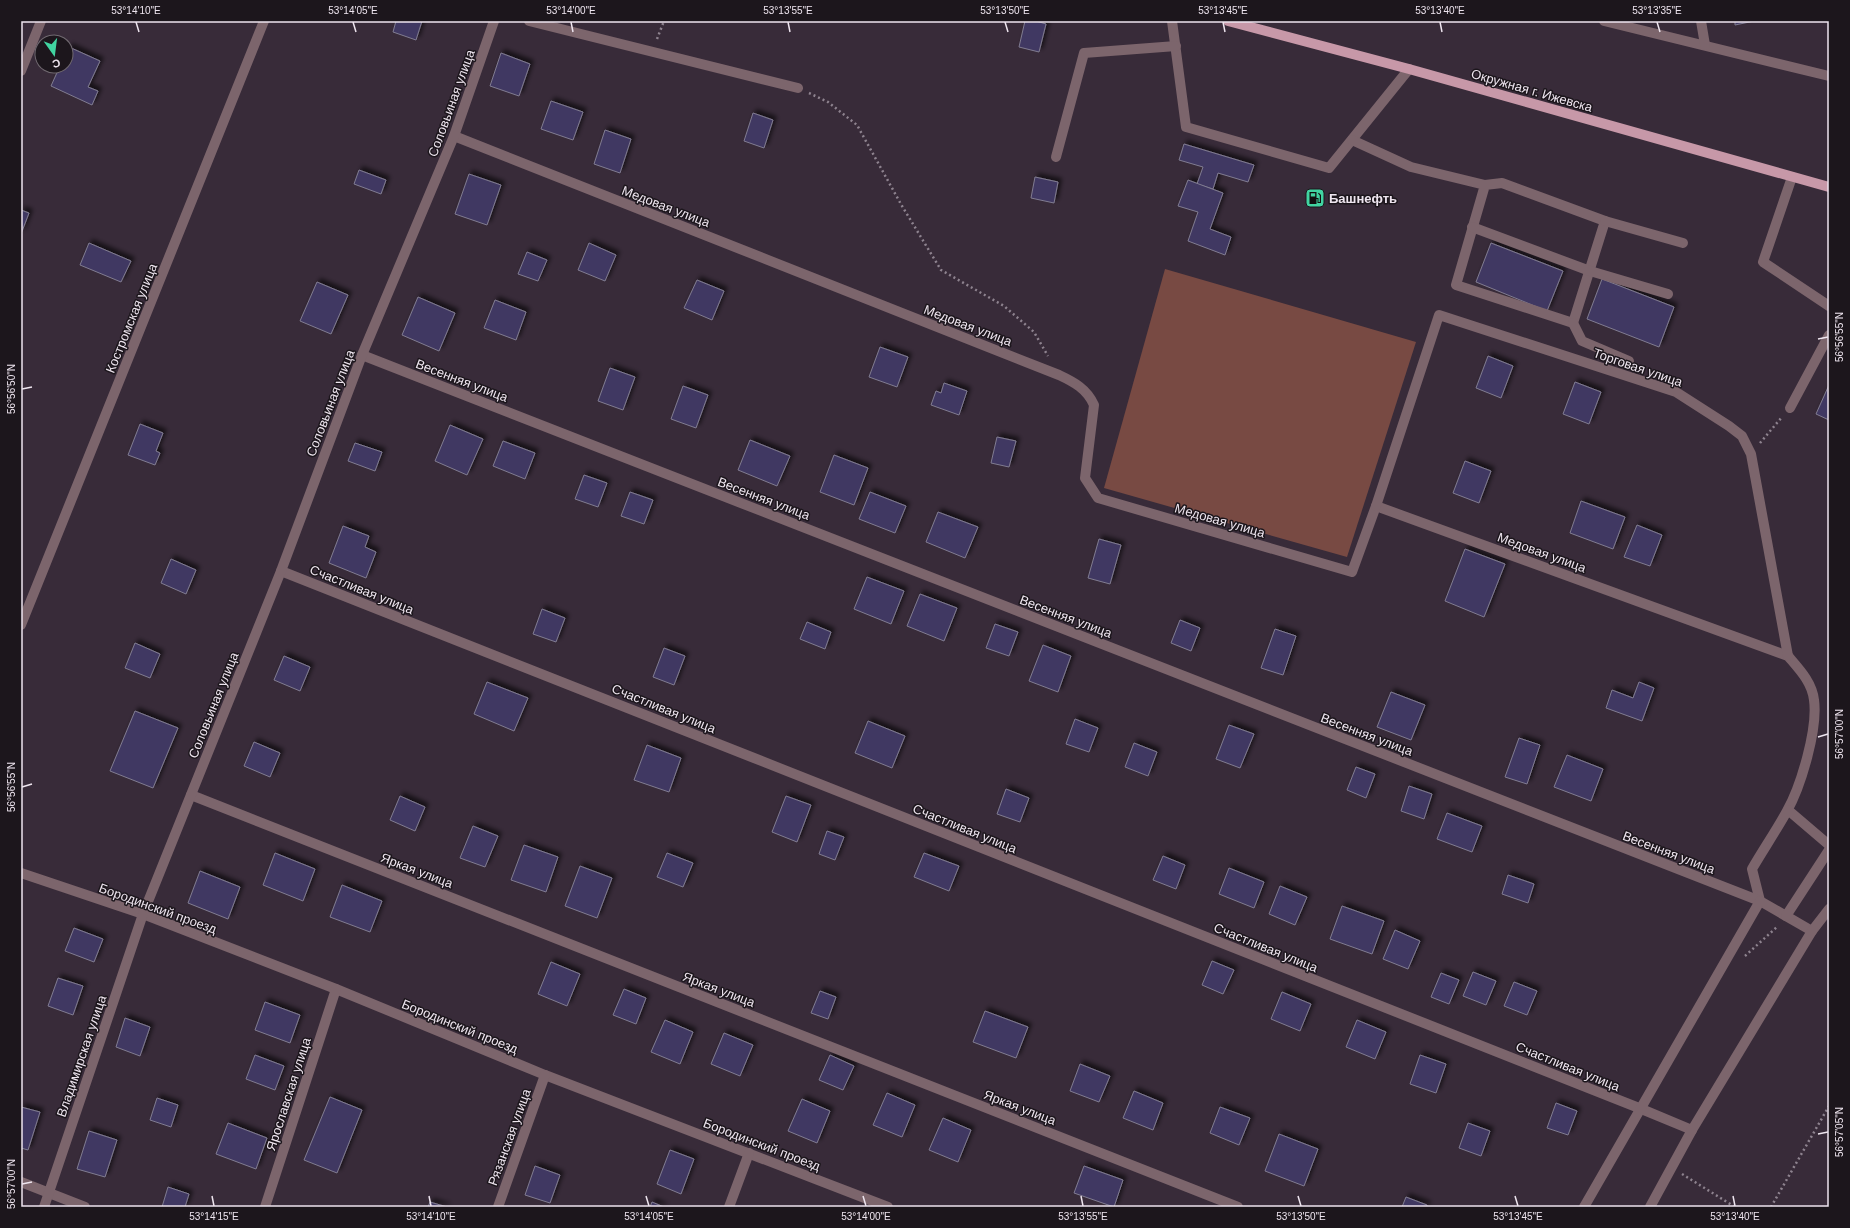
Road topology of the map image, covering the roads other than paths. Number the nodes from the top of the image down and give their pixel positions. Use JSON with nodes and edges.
{"nodes":[{"id":1,"x":41,"y":21,"type":"edge"},
{"id":2,"x":264,"y":21,"type":"edge"},
{"id":3,"x":494,"y":21,"type":"edge"},
{"id":4,"x":529,"y":21,"type":"edge"},
{"id":5,"x":1172,"y":21,"type":"edge"},
{"id":6,"x":1228,"y":21,"type":"edge"},
{"id":7,"x":1604,"y":21,"type":"edge"},
{"id":8,"x":1701,"y":21,"type":"edge"},
{"id":9,"x":1705,"y":44,"type":"junction"},
{"id":10,"x":1176,"y":46,"type":"junction"},
{"id":11,"x":1409,"y":69,"type":"junction"},
{"id":12,"x":21,"y":71,"type":"edge"},
{"id":13,"x":1829,"y":76,"type":"edge"},
{"id":14,"x":798,"y":88,"type":"road end"},
{"id":15,"x":454,"y":136,"type":"junction"},
{"id":16,"x":1352,"y":140,"type":"junction"},
{"id":17,"x":1056,"y":157,"type":"dead end"},
{"id":18,"x":1792,"y":177,"type":"junction"},
{"id":19,"x":1485,"y":185,"type":"junction"},
{"id":20,"x":1829,"y":187,"type":"edge"},
{"id":21,"x":1605,"y":221,"type":"junction"},
{"id":22,"x":1472,"y":227,"type":"junction"},
{"id":23,"x":1684,"y":243,"type":"dead end"},
{"id":24,"x":1590,"y":270,"type":"junction"},
{"id":25,"x":1668,"y":294,"type":"dead end"},
{"id":26,"x":1829,"y":306,"type":"edge"},
{"id":27,"x":1573,"y":323,"type":"junction"},
{"id":28,"x":1829,"y":335,"type":"edge"},
{"id":29,"x":362,"y":355,"type":"junction"},
{"id":30,"x":1629,"y":361,"type":"dead end"},
{"id":31,"x":1790,"y":408,"type":"road end"},
{"id":32,"x":1376,"y":506,"type":"junction"},
{"id":33,"x":281,"y":571,"type":"junction"},
{"id":34,"x":21,"y":624,"type":"edge"},
{"id":35,"x":1788,"y":656,"type":"junction"},
{"id":36,"x":190,"y":795,"type":"junction"},
{"id":37,"x":1788,"y":810,"type":"junction"},
{"id":38,"x":1829,"y":845,"type":"edge"},
{"id":39,"x":1829,"y":850,"type":"edge"},
{"id":40,"x":21,"y":873,"type":"edge"},
{"id":41,"x":1760,"y":901,"type":"junction"},
{"id":42,"x":1829,"y":909,"type":"edge"},
{"id":43,"x":143,"y":914,"type":"junction"},
{"id":44,"x":1786,"y":916,"type":"junction"},
{"id":45,"x":1812,"y":931,"type":"junction"},
{"id":46,"x":336,"y":990,"type":"junction"},
{"id":47,"x":545,"y":1075,"type":"junction"},
{"id":48,"x":1639,"y":1108,"type":"junction"},
{"id":49,"x":1692,"y":1130,"type":"junction"},
{"id":50,"x":749,"y":1153,"type":"junction"},
{"id":51,"x":21,"y":1182,"type":"edge"},
{"id":52,"x":48,"y":1193,"type":"junction"},
{"id":53,"x":44,"y":1207,"type":"edge"},
{"id":54,"x":85,"y":1207,"type":"edge"},
{"id":55,"x":265,"y":1207,"type":"edge"},
{"id":56,"x":498,"y":1207,"type":"edge"},
{"id":57,"x":729,"y":1207,"type":"edge"},
{"id":58,"x":888,"y":1207,"type":"edge"},
{"id":59,"x":1238,"y":1207,"type":"edge"},
{"id":60,"x":1584,"y":1207,"type":"edge"},
{"id":61,"x":1650,"y":1207,"type":"edge"}],
"edges":[{"from":1,"to":12,"type":"street"},
{"from":2,"to":34,"type":"street","name":"Костромская улица"},
{"from":3,"to":15,"type":"street","name":"Соловьиная улица"},
{"from":4,"to":14,"type":"street"},
{"from":5,"to":10,"type":"street"},
{"from":6,"to":11,"type":"main road","name":"Окружная г. Ижевска"},
{"from":7,"to":9,"type":"street"},
{"from":8,"to":9,"type":"street"},
{"from":9,"to":13,"type":"street"},
{"from":10,"to":16,"type":"street"},
{"from":10,"to":17,"type":"street"},
{"from":11,"to":16,"type":"street"},
{"from":11,"to":18,"type":"main road","name":"Окружная г. Ижевска"},
{"from":15,"to":29,"type":"street","name":"Соловьиная улица"},
{"from":15,"to":32,"type":"street","name":"Медовая улица"},
{"from":16,"to":19,"type":"street"},
{"from":18,"to":20,"type":"main road","name":"Окружная г. Ижевска"},
{"from":18,"to":26,"type":"street"},
{"from":19,"to":21,"type":"street"},
{"from":19,"to":22,"type":"street"},
{"from":21,"to":23,"type":"street"},
{"from":21,"to":24,"type":"street"},
{"from":22,"to":24,"type":"street"},
{"from":22,"to":27,"type":"street"},
{"from":24,"to":25,"type":"street"},
{"from":24,"to":27,"type":"street"},
{"from":27,"to":30,"type":"street"},
{"from":28,"to":31,"type":"street"},
{"from":29,"to":33,"type":"street","name":"Соловьиная улица"},
{"from":29,"to":41,"type":"street","name":"Весенняя улица"},
{"from":32,"to":35,"type":"street","name":"Медовая улица"},
{"from":32,"to":35,"type":"street","name":"Торговая улица"},
{"from":33,"to":36,"type":"street","name":"Соловьиная улица"},
{"from":33,"to":48,"type":"street","name":"Счастливая улица"},
{"from":35,"to":37,"type":"street","name":"Медовая улица"},
{"from":36,"to":43,"type":"street","name":"Соловьиная улица"},
{"from":36,"to":59,"type":"street","name":"Яркая улица"},
{"from":37,"to":38,"type":"street"},
{"from":37,"to":41,"type":"street","name":"Медовая улица"},
{"from":39,"to":44,"type":"street"},
{"from":40,"to":43,"type":"street","name":"Бородинский проезд"},
{"from":41,"to":44,"type":"street","name":"Весенняя улица"},
{"from":41,"to":48,"type":"street"},
{"from":42,"to":45,"type":"street"},
{"from":43,"to":46,"type":"street","name":"Бородинский проезд"},
{"from":43,"to":52,"type":"street","name":"Владимирская улица"},
{"from":44,"to":45,"type":"street","name":"Весенняя улица"},
{"from":45,"to":49,"type":"street"},
{"from":46,"to":47,"type":"street","name":"Бородинский проезд"},
{"from":46,"to":55,"type":"street","name":"Ярославская улица"},
{"from":47,"to":50,"type":"street","name":"Бородинский проезд"},
{"from":47,"to":56,"type":"street","name":"Рязанская улица"},
{"from":48,"to":49,"type":"street","name":"Счастливая улица"},
{"from":48,"to":60,"type":"street"},
{"from":49,"to":61,"type":"street"},
{"from":50,"to":57,"type":"street"},
{"from":50,"to":58,"type":"street","name":"Бородинский проезд"},
{"from":51,"to":52,"type":"street"},
{"from":52,"to":53,"type":"street","name":"Владимирская улица"},
{"from":52,"to":54,"type":"street"}]}
